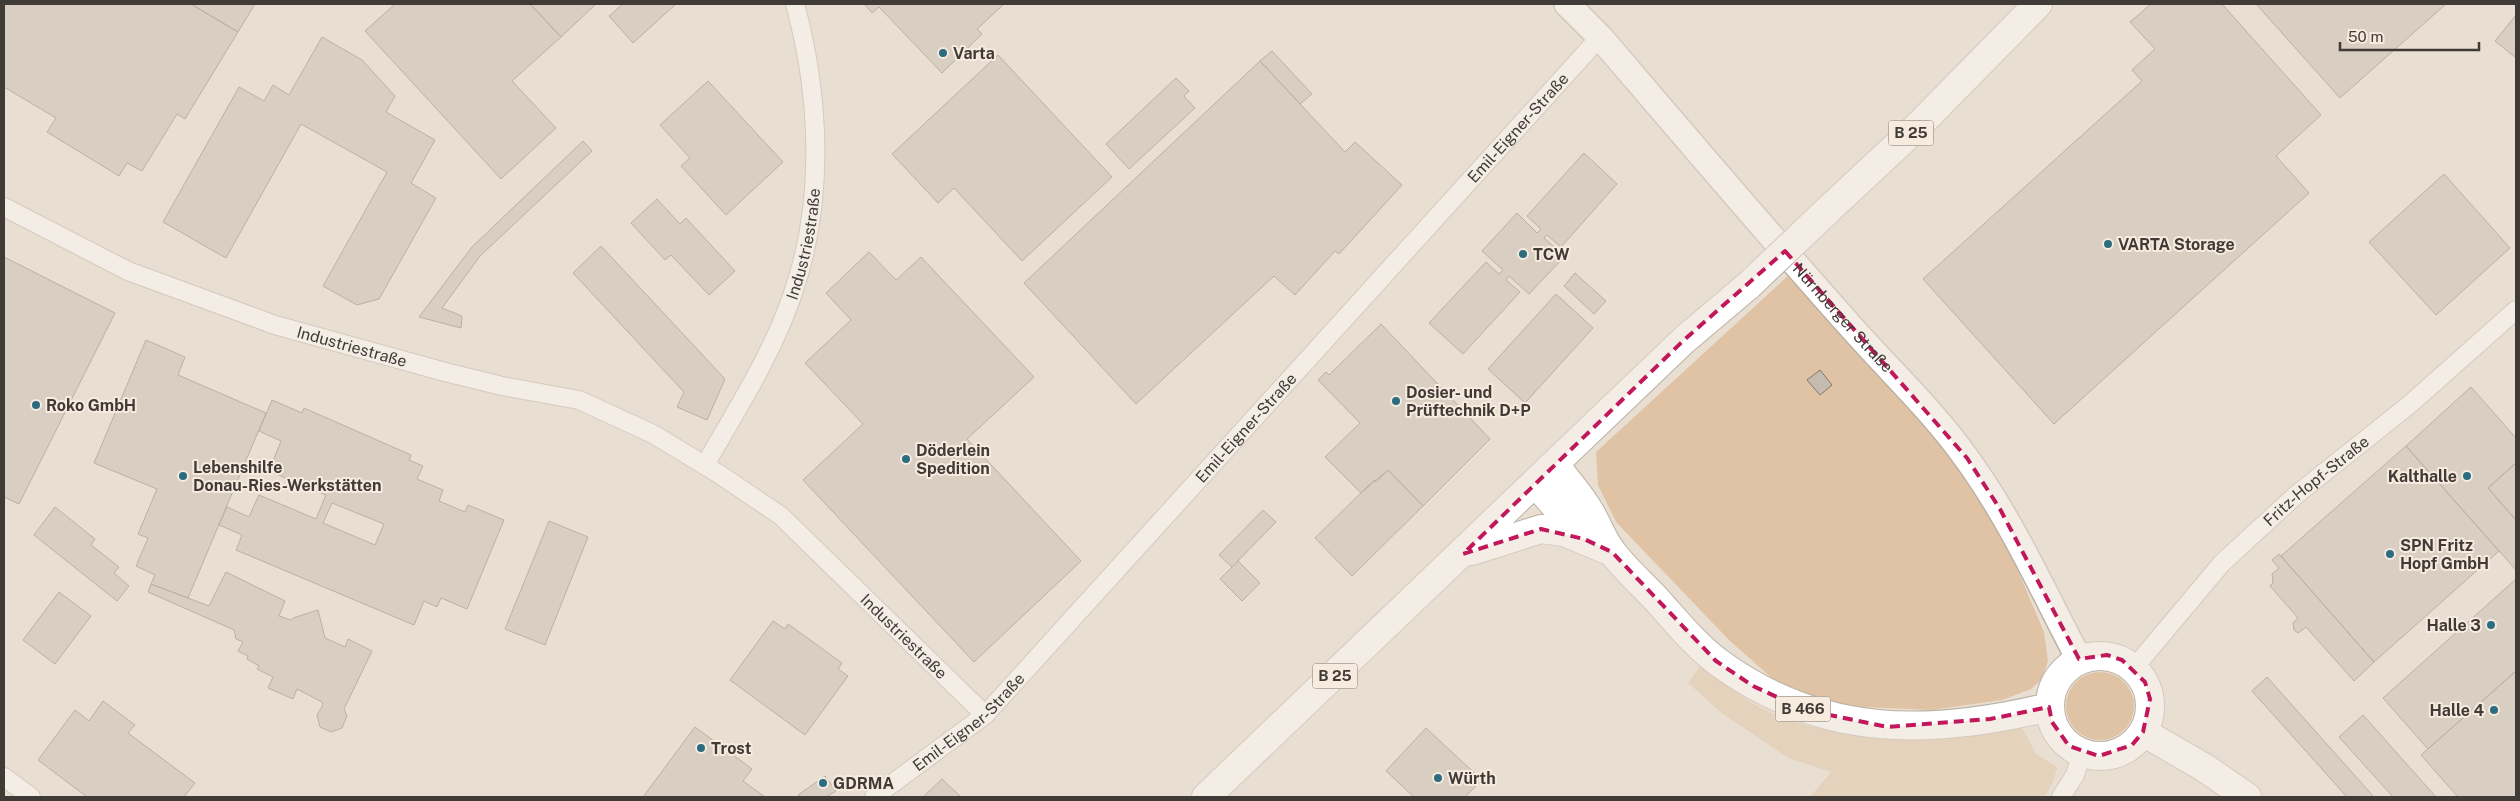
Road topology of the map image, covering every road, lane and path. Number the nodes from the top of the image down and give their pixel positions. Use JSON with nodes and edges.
{"nodes":[{"id":1,"x":795,"y":4,"type":"edge"},
{"id":2,"x":1567,"y":4,"type":"edge"},
{"id":3,"x":2038,"y":4,"type":"edge"},
{"id":4,"x":1600,"y":37,"type":"junction"},
{"id":5,"x":4,"y":207,"type":"edge"},
{"id":6,"x":2516,"y":310,"type":"edge"},
{"id":7,"x":706,"y":465,"type":"junction"},
{"id":8,"x":1555,"y":465,"type":"junction"},
{"id":9,"x":1536,"y":484,"type":"junction"},
{"id":10,"x":1584,"y":539,"type":"junction"},
{"id":11,"x":1612,"y":552,"type":"junction"},
{"id":12,"x":1463,"y":554,"type":"junction"},
{"id":13,"x":2079,"y":659,"type":"junction"},
{"id":14,"x":2134,"y":668,"type":"junction"},
{"id":15,"x":2049,"y":707,"type":"junction"},
{"id":16,"x":986,"y":715,"type":"junction"},
{"id":17,"x":2143,"y":732,"type":"junction"},
{"id":18,"x":2082,"y":753,"type":"junction"},
{"id":19,"x":4,"y":777,"type":"edge"},
{"id":20,"x":30,"y":797,"type":"edge"},
{"id":21,"x":874,"y":797,"type":"edge"},
{"id":22,"x":1206,"y":797,"type":"edge"},
{"id":23,"x":2061,"y":797,"type":"edge"},
{"id":24,"x":2247,"y":797,"type":"edge"}],
"edges":[{"from":1,"to":7,"type":"street","name":"Industriestraße"},
{"from":2,"to":4,"type":"main road","name":"Nürnberger Straße"},
{"from":3,"to":8,"type":"main road","number":"B 25","bridge":true},
{"from":4,"to":13,"type":"main road","name":"Nürnberger Straße"},
{"from":4,"to":16,"type":"street","name":"Emil-Eigner-Straße"},
{"from":5,"to":7,"type":"street","name":"Industriestraße"},
{"from":6,"to":14,"type":"street","name":"Fritz-Hopf-Straße"},
{"from":7,"to":16,"type":"street","name":"Industriestraße"},
{"from":8,"to":9,"type":"main road","number":"B 25"},
{"from":8,"to":11,"type":"main road","number":"B 466"},
{"from":9,"to":10,"type":"main road","number":"B 466"},
{"from":9,"to":12,"type":"main road","number":"B 25"},
{"from":10,"to":11,"type":"main road","number":"B 466"},
{"from":10,"to":12,"type":"main road","number":"B 466"},
{"from":11,"to":15,"type":"main road","number":"B 466"},
{"from":12,"to":22,"type":"main road","number":"B 25"},
{"from":13,"to":14,"type":"main road"},
{"from":13,"to":15,"type":"main road"},
{"from":14,"to":17,"type":"main road"},
{"from":15,"to":18,"type":"main road"},
{"from":16,"to":21,"type":"street","name":"Emil-Eigner-Straße"},
{"from":17,"to":18,"type":"main road"},
{"from":17,"to":24,"type":"main road"},
{"from":18,"to":23,"type":"street"},
{"from":19,"to":20,"type":"street"}]}
